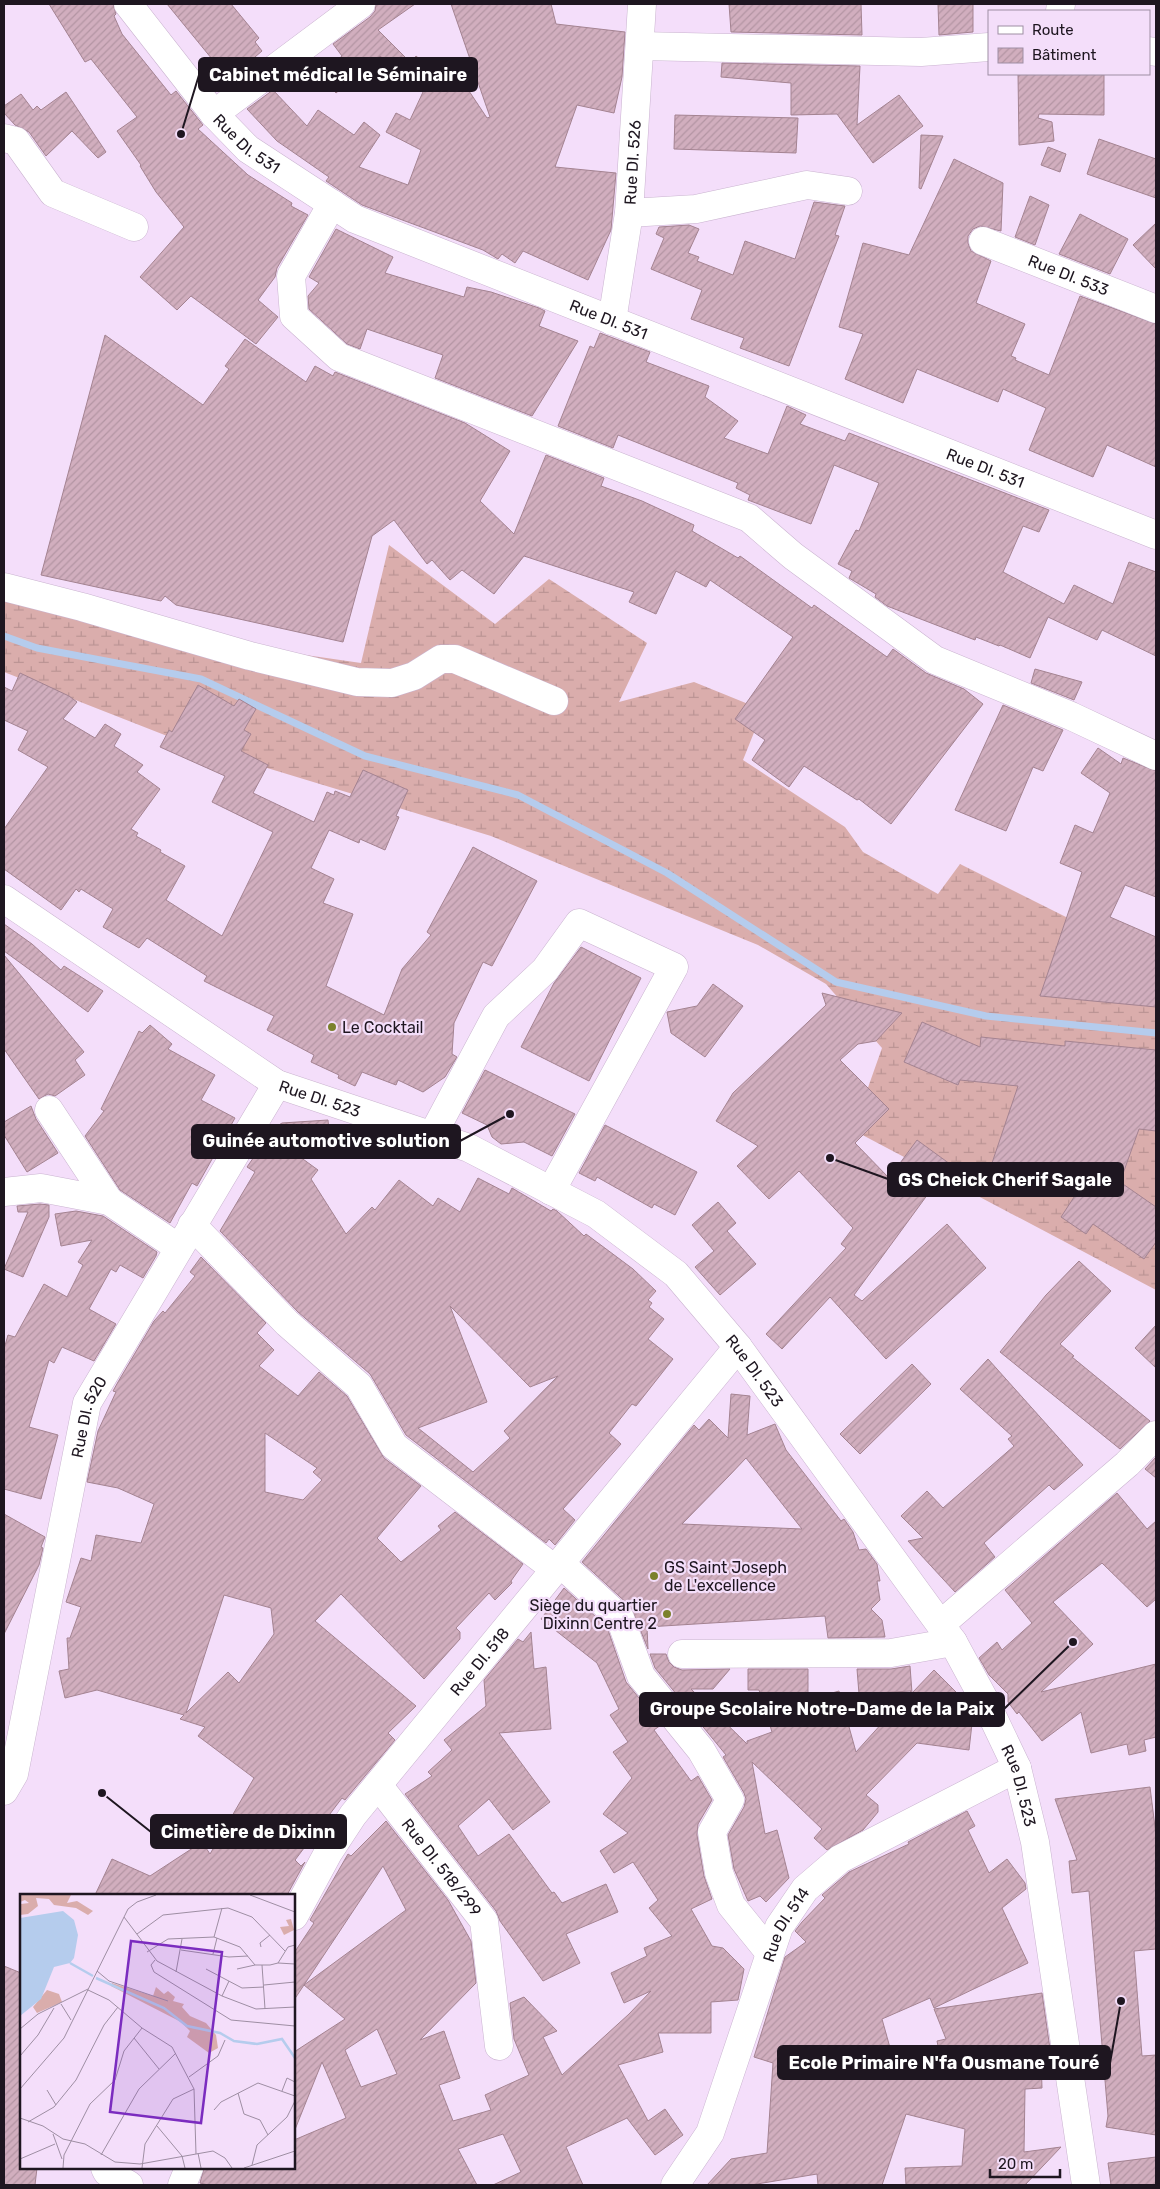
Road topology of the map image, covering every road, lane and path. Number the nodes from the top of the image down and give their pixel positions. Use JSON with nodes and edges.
{"nodes":[{"id":1,"x":128,"y":4,"type":"edge"},
{"id":2,"x":361,"y":4,"type":"edge"},
{"id":3,"x":642,"y":4,"type":"edge"},
{"id":4,"x":640,"y":46,"type":"junction"},
{"id":5,"x":988,"y":47,"type":"edge"},
{"id":6,"x":214,"y":114,"type":"junction"},
{"id":7,"x":4,"y":138,"type":"edge"},
{"id":8,"x":848,"y":190,"type":"dead end"},
{"id":9,"x":332,"y":204,"type":"junction"},
{"id":10,"x":629,"y":213,"type":"junction"},
{"id":11,"x":134,"y":226,"type":"dead end"},
{"id":12,"x":983,"y":241,"type":"dead end"},
{"id":13,"x":1156,"y":309,"type":"edge"},
{"id":14,"x":612,"y":321,"type":"junction"},
{"id":15,"x":1156,"y":534,"type":"edge"},
{"id":16,"x":4,"y":587,"type":"edge"},
{"id":17,"x":554,"y":701,"type":"dead end"},
{"id":18,"x":1156,"y":756,"type":"edge"},
{"id":19,"x":4,"y":899,"type":"edge"},
{"id":20,"x":277,"y":1084,"type":"junction"},
{"id":21,"x":49,"y":1110,"type":"dead end"},
{"id":22,"x":433,"y":1134,"type":"junction"},
{"id":23,"x":552,"y":1191,"type":"junction"},
{"id":24,"x":4,"y":1192,"type":"edge"},
{"id":25,"x":109,"y":1201,"type":"junction"},
{"id":26,"x":192,"y":1225,"type":"junction"},
{"id":27,"x":179,"y":1248,"type":"junction"},
{"id":28,"x":738,"y":1347,"type":"junction"},
{"id":29,"x":1156,"y":1435,"type":"edge"},
{"id":30,"x":558,"y":1567,"type":"junction"},
{"id":31,"x":947,"y":1633,"type":"junction"},
{"id":32,"x":682,"y":1654,"type":"dead end"},
{"id":33,"x":1017,"y":1768,"type":"junction"},
{"id":34,"x":378,"y":1785,"type":"junction"},
{"id":35,"x":4,"y":1791,"type":"edge"},
{"id":36,"x":295,"y":1914,"type":"edge"},
{"id":37,"x":769,"y":1952,"type":"junction"},
{"id":38,"x":499,"y":2046,"type":"dead end"},
{"id":39,"x":106,"y":2169,"type":"edge"},
{"id":40,"x":189,"y":2169,"type":"edge"},
{"id":41,"x":129,"y":2185,"type":"edge"},
{"id":42,"x":182,"y":2185,"type":"edge"},
{"id":43,"x":675,"y":2185,"type":"edge"},
{"id":44,"x":1086,"y":2185,"type":"edge"}],
"edges":[{"from":1,"to":6,"type":"street","name":"Rue DI. 531"},
{"from":2,"to":6,"type":"street"},
{"from":3,"to":4,"type":"street","name":"Rue DI. 526"},
{"from":4,"to":5,"type":"street"},
{"from":4,"to":10,"type":"street","name":"Rue DI. 526"},
{"from":6,"to":9,"type":"street","name":"Rue DI. 531"},
{"from":7,"to":11,"type":"street"},
{"from":8,"to":10,"type":"street"},
{"from":9,"to":14,"type":"street","name":"Rue DI. 531"},
{"from":9,"to":18,"type":"street"},
{"from":10,"to":14,"type":"street","name":"Rue DI. 526"},
{"from":12,"to":13,"type":"street","name":"Rue DI. 533"},
{"from":14,"to":15,"type":"street","name":"Rue DI. 531"},
{"from":16,"to":17,"type":"street"},
{"from":19,"to":20,"type":"street","name":"Rue DI. 523"},
{"from":20,"to":22,"type":"street","name":"Rue DI. 523"},
{"from":20,"to":26,"type":"street","name":"Rue DI. 520"},
{"from":21,"to":25,"type":"street"},
{"from":22,"to":23,"type":"street","name":"Rue DI. 523"},
{"from":22,"to":23,"type":"street"},
{"from":23,"to":28,"type":"street","name":"Rue DI. 523"},
{"from":24,"to":25,"type":"street"},
{"from":25,"to":27,"type":"street"},
{"from":26,"to":27,"type":"street","name":"Rue DI. 520"},
{"from":26,"to":30,"type":"street"},
{"from":27,"to":35,"type":"street","name":"Rue DI. 520"},
{"from":28,"to":30,"type":"street","name":"Rue DI. 518"},
{"from":28,"to":31,"type":"street","name":"Rue DI. 523"},
{"from":29,"to":31,"type":"street"},
{"from":30,"to":34,"type":"street","name":"Rue DI. 518"},
{"from":30,"to":37,"type":"street"},
{"from":31,"to":32,"type":"street"},
{"from":31,"to":33,"type":"street","name":"Rue DI. 523"},
{"from":33,"to":37,"type":"street","name":"Rue DI. 514"},
{"from":33,"to":44,"type":"street","name":"Rue DI. 523"},
{"from":34,"to":36,"type":"street","name":"Rue DI. 518"},
{"from":34,"to":38,"type":"street","name":"Rue DI. 518/299"},
{"from":37,"to":43,"type":"street","name":"Rue DI. 514"},
{"from":39,"to":41,"type":"street"},
{"from":40,"to":42,"type":"street"}]}
